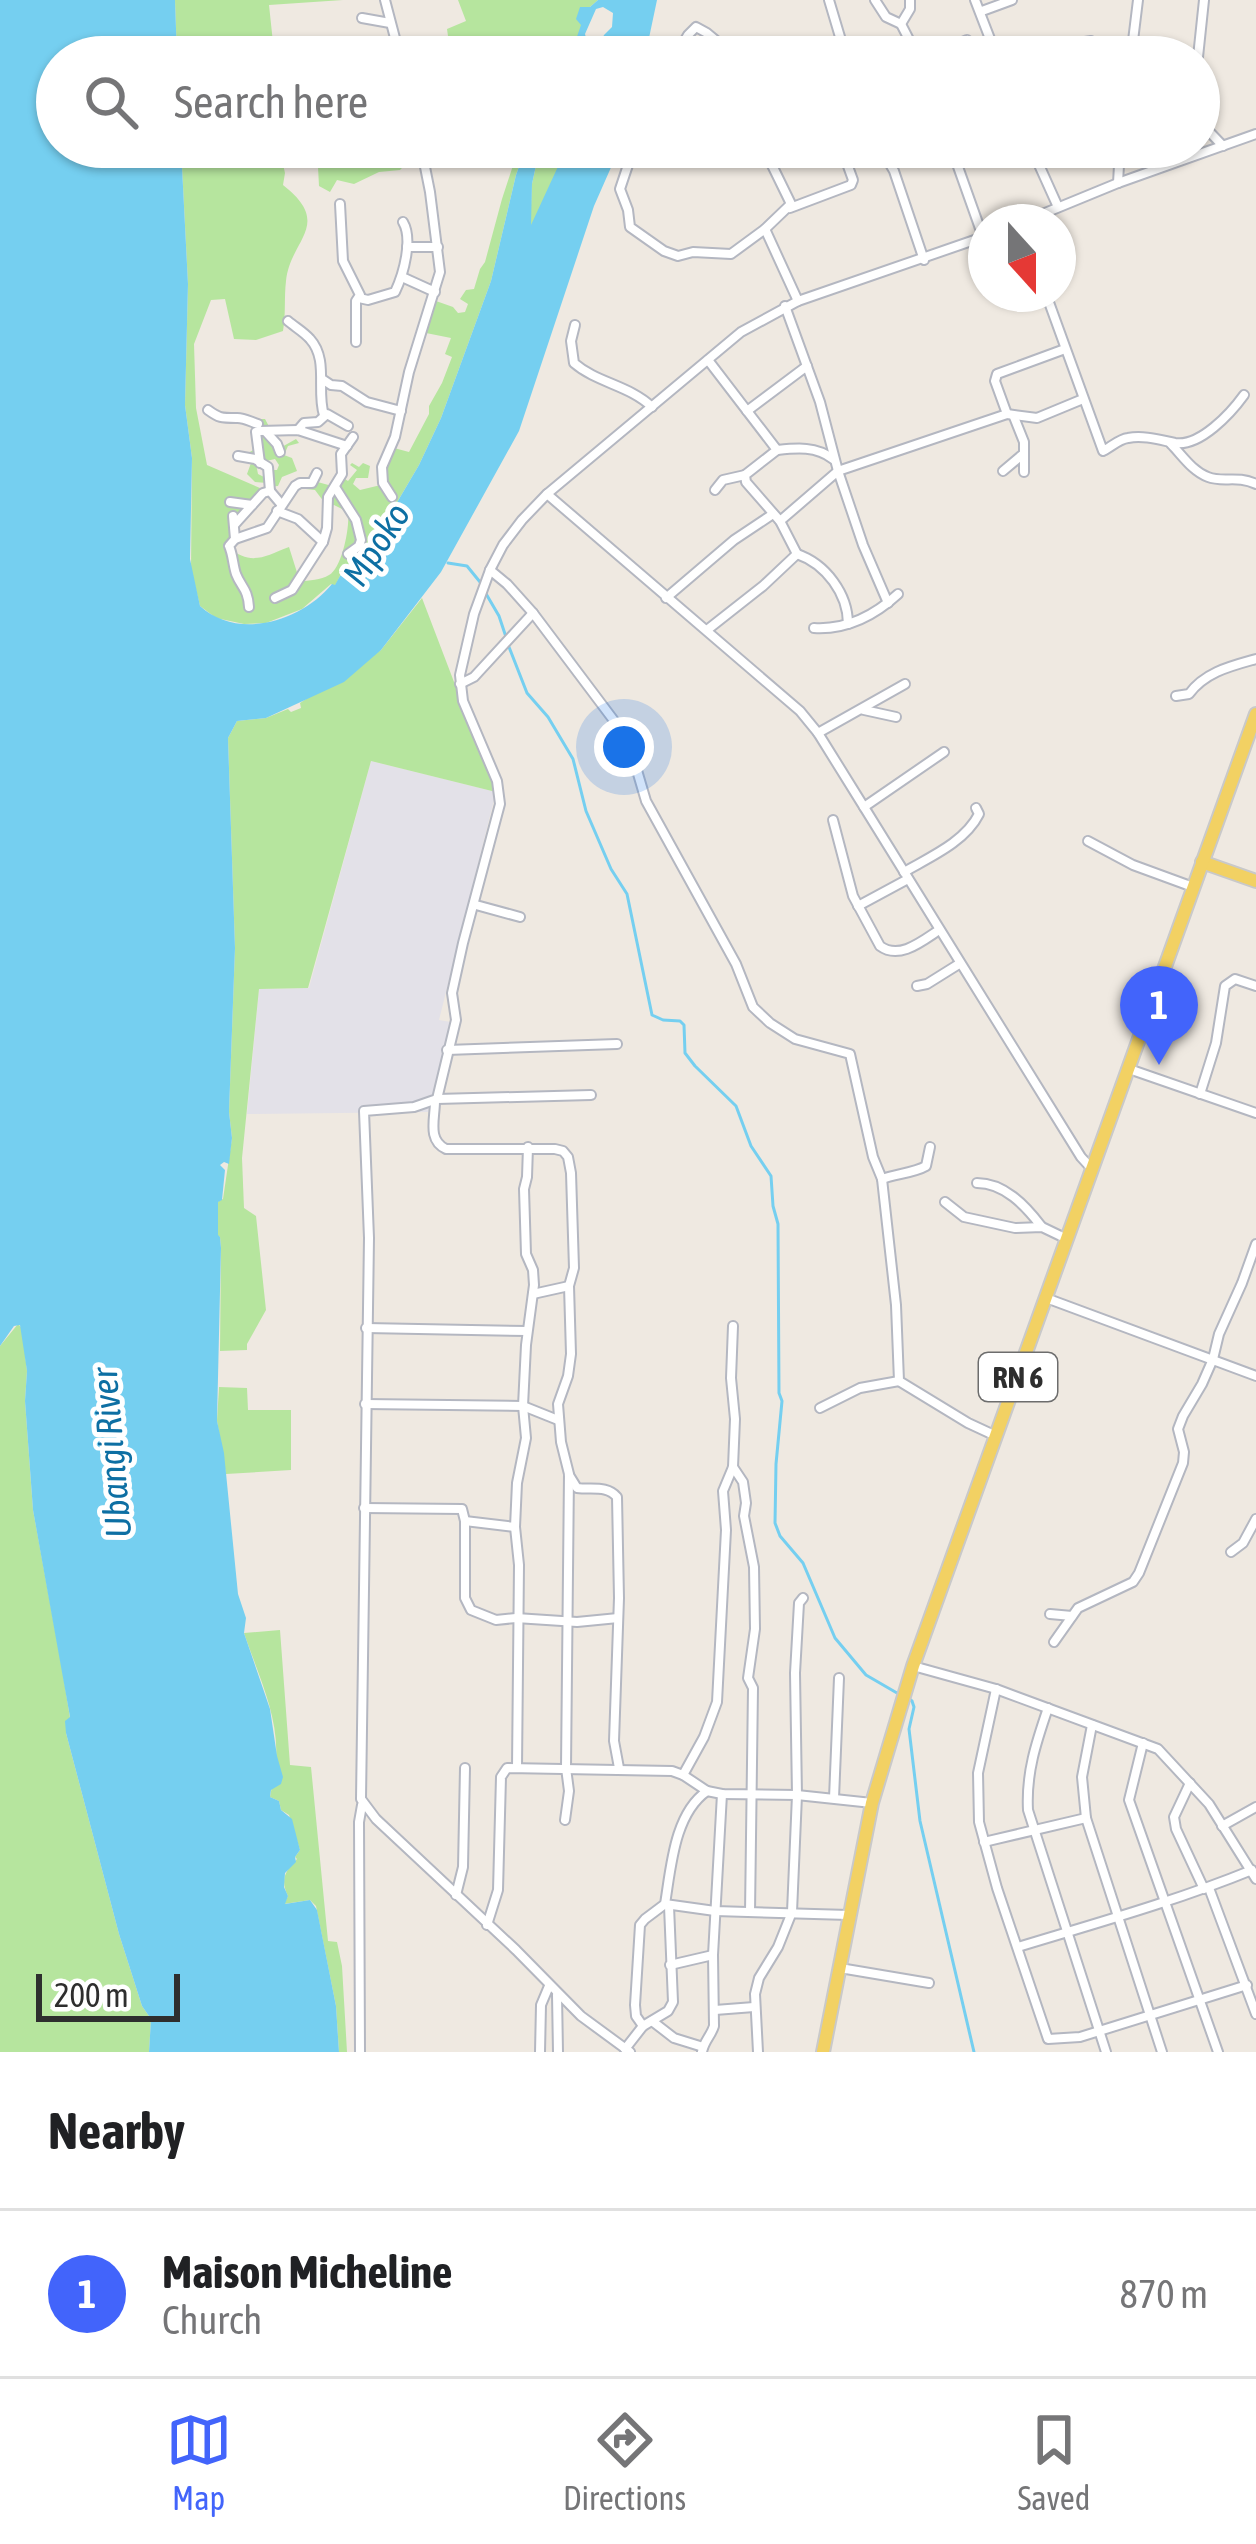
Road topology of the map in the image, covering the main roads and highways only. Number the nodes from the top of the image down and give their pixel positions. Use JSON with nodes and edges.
{"nodes":[{"id":1,"x":1256,"y":714,"type":"edge"},
{"id":2,"x":1202,"y":862,"type":"junction"},
{"id":3,"x":1256,"y":880,"type":"edge"},
{"id":4,"x":823,"y":2052,"type":"edge"}],
"edges":[{"from":1,"to":2,"type":"main road","number":"RN 6"},
{"from":2,"to":3,"type":"main road"},
{"from":2,"to":4,"type":"main road","number":"RN 6"}]}
